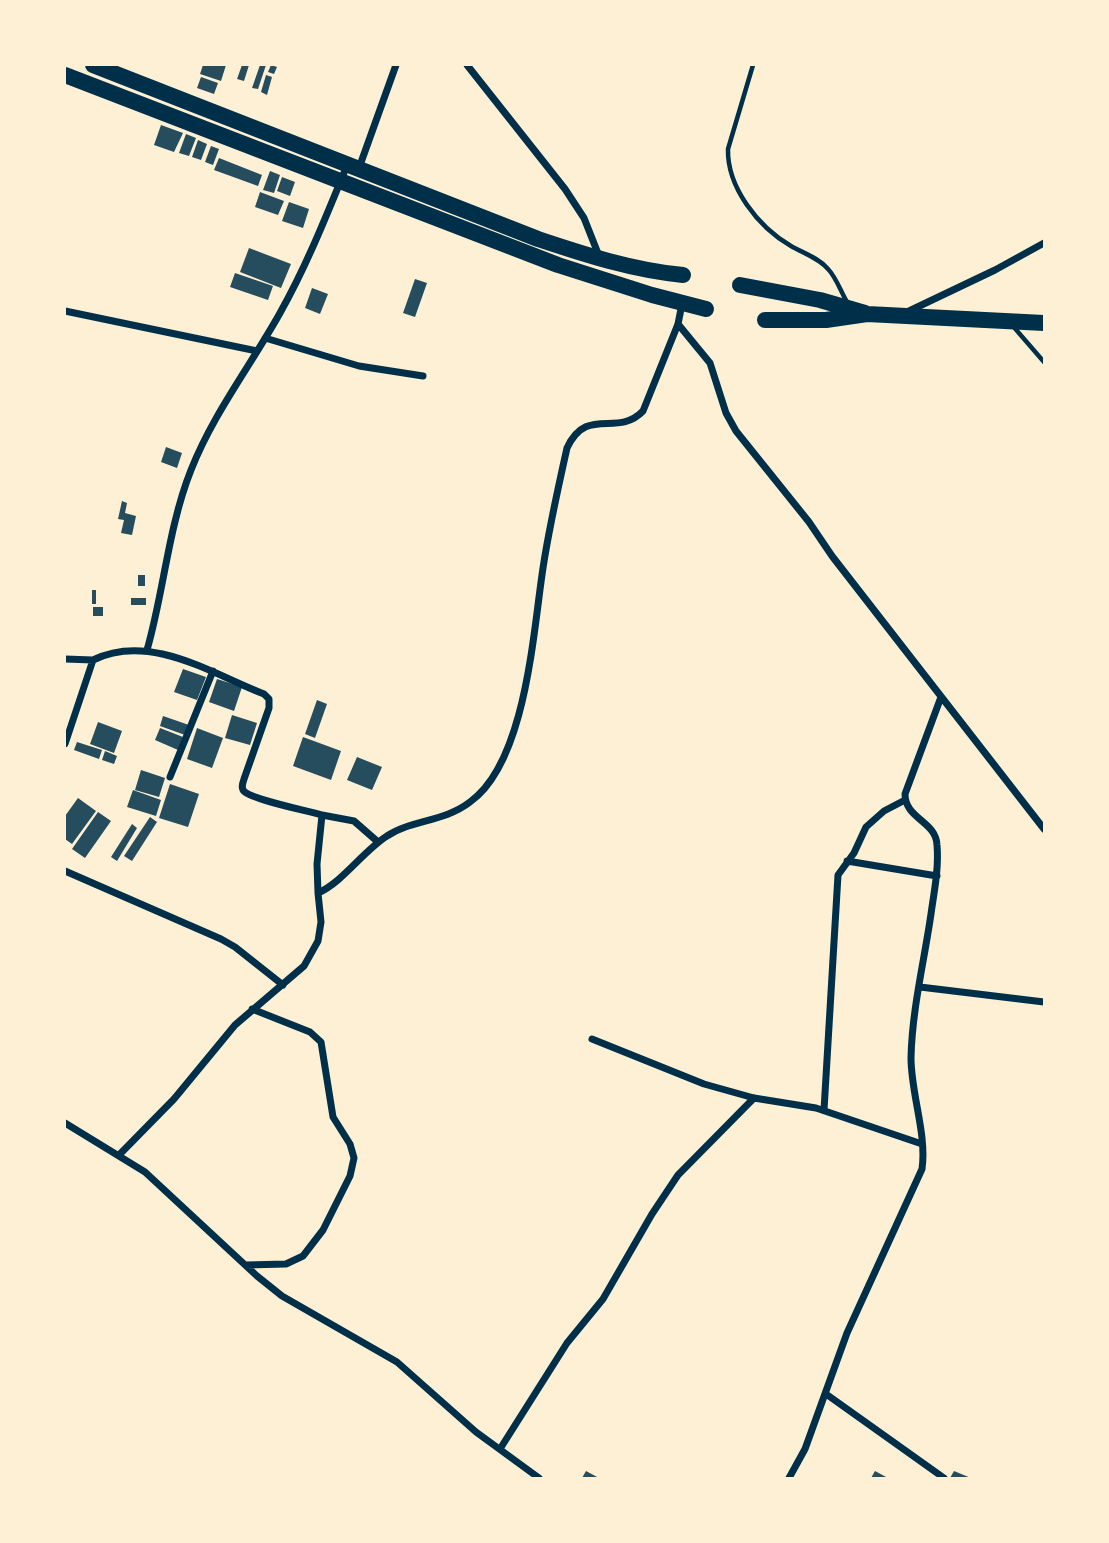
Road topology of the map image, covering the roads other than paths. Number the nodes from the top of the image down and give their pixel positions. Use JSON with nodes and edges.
{"nodes":[{"id":1,"x":93,"y":65,"type":"edge"},
{"id":2,"x":396,"y":65,"type":"edge"},
{"id":3,"x":467,"y":65,"type":"edge"},
{"id":4,"x":753,"y":65,"type":"edge"},
{"id":5,"x":65,"y":75,"type":"edge"},
{"id":6,"x":353,"y":165,"type":"junction"},
{"id":7,"x":340,"y":182,"type":"junction"},
{"id":8,"x":1044,"y":243,"type":"edge"},
{"id":9,"x":601,"y":261,"type":"junction"},
{"id":10,"x":683,"y":275,"type":"dead end"},
{"id":11,"x":740,"y":285,"type":"dead end"},
{"id":12,"x":682,"y":304,"type":"junction"},
{"id":13,"x":706,"y":309,"type":"dead end"},
{"id":14,"x":65,"y":311,"type":"edge"},
{"id":15,"x":856,"y":312,"type":"junction"},
{"id":16,"x":900,"y":316,"type":"junction"},
{"id":17,"x":765,"y":320,"type":"dead end"},
{"id":18,"x":1009,"y":322,"type":"junction"},
{"id":19,"x":1044,"y":323,"type":"edge"},
{"id":20,"x":678,"y":324,"type":"junction"},
{"id":21,"x":265,"y":338,"type":"junction"},
{"id":22,"x":257,"y":351,"type":"junction"},
{"id":23,"x":1044,"y":362,"type":"edge"},
{"id":24,"x":423,"y":376,"type":"dead end"},
{"id":25,"x":147,"y":650,"type":"junction"},
{"id":26,"x":65,"y":659,"type":"edge"},
{"id":27,"x":93,"y":660,"type":"junction"},
{"id":28,"x":213,"y":670,"type":"junction"},
{"id":29,"x":941,"y":697,"type":"junction"},
{"id":30,"x":65,"y":741,"type":"edge"},
{"id":31,"x":170,"y":777,"type":"dead end"},
{"id":32,"x":905,"y":800,"type":"junction"},
{"id":33,"x":322,"y":815,"type":"junction"},
{"id":34,"x":1044,"y":829,"type":"edge"},
{"id":35,"x":378,"y":842,"type":"junction"},
{"id":36,"x":847,"y":861,"type":"junction"},
{"id":37,"x":65,"y":871,"type":"edge"},
{"id":38,"x":937,"y":876,"type":"junction"},
{"id":39,"x":317,"y":893,"type":"junction"},
{"id":40,"x":283,"y":985,"type":"junction"},
{"id":41,"x":920,"y":987,"type":"junction"},
{"id":42,"x":1044,"y":1002,"type":"edge"},
{"id":43,"x":252,"y":1009,"type":"junction"},
{"id":44,"x":592,"y":1039,"type":"dead end"},
{"id":45,"x":754,"y":1098,"type":"junction"},
{"id":46,"x":824,"y":1111,"type":"junction"},
{"id":47,"x":65,"y":1123,"type":"edge"},
{"id":48,"x":922,"y":1144,"type":"junction"},
{"id":49,"x":120,"y":1154,"type":"junction"},
{"id":50,"x":245,"y":1265,"type":"junction"},
{"id":51,"x":826,"y":1394,"type":"junction"},
{"id":52,"x":500,"y":1449,"type":"junction"},
{"id":53,"x":539,"y":1478,"type":"edge"},
{"id":54,"x":789,"y":1478,"type":"edge"},
{"id":55,"x":944,"y":1478,"type":"edge"}],
"edges":[{"from":1,"to":6,"type":"highway"},
{"from":2,"to":6,"type":"street"},
{"from":3,"to":9,"type":"street"},
{"from":4,"to":15,"type":"lane"},
{"from":5,"to":7,"type":"highway"},
{"from":6,"to":7,"type":"street"},
{"from":6,"to":9,"type":"highway"},
{"from":7,"to":12,"type":"highway"},
{"from":7,"to":21,"type":"street"},
{"from":8,"to":16,"type":"street"},
{"from":9,"to":10,"type":"highway"},
{"from":11,"to":15,"type":"highway"},
{"from":12,"to":13,"type":"highway"},
{"from":12,"to":20,"type":"street"},
{"from":14,"to":22,"type":"street"},
{"from":15,"to":16,"type":"highway"},
{"from":15,"to":17,"type":"highway"},
{"from":16,"to":18,"type":"highway"},
{"from":18,"to":19,"type":"highway"},
{"from":18,"to":23,"type":"lane"},
{"from":20,"to":29,"type":"street"},
{"from":20,"to":35,"type":"street"},
{"from":21,"to":22,"type":"street"},
{"from":21,"to":24,"type":"street"},
{"from":22,"to":25,"type":"street"},
{"from":25,"to":27,"type":"street"},
{"from":25,"to":28,"type":"street"},
{"from":26,"to":27,"type":"street"},
{"from":27,"to":30,"type":"street"},
{"from":28,"to":31,"type":"street"},
{"from":28,"to":33,"type":"street"},
{"from":29,"to":32,"type":"street"},
{"from":29,"to":34,"type":"street"},
{"from":32,"to":36,"type":"street"},
{"from":32,"to":38,"type":"street"},
{"from":33,"to":35,"type":"street"},
{"from":33,"to":39,"type":"street"},
{"from":35,"to":39,"type":"street"},
{"from":36,"to":38,"type":"street"},
{"from":36,"to":46,"type":"street"},
{"from":37,"to":40,"type":"street"},
{"from":38,"to":41,"type":"street"},
{"from":39,"to":40,"type":"street"},
{"from":40,"to":43,"type":"street"},
{"from":41,"to":42,"type":"street"},
{"from":41,"to":48,"type":"street"},
{"from":43,"to":49,"type":"street"},
{"from":43,"to":50,"type":"street"},
{"from":44,"to":45,"type":"street"},
{"from":45,"to":46,"type":"street"},
{"from":45,"to":52,"type":"street"},
{"from":46,"to":48,"type":"street"},
{"from":47,"to":49,"type":"street"},
{"from":48,"to":51,"type":"street"},
{"from":49,"to":50,"type":"street"},
{"from":50,"to":52,"type":"street"},
{"from":51,"to":54,"type":"street"},
{"from":51,"to":55,"type":"street"},
{"from":52,"to":53,"type":"street"}]}
